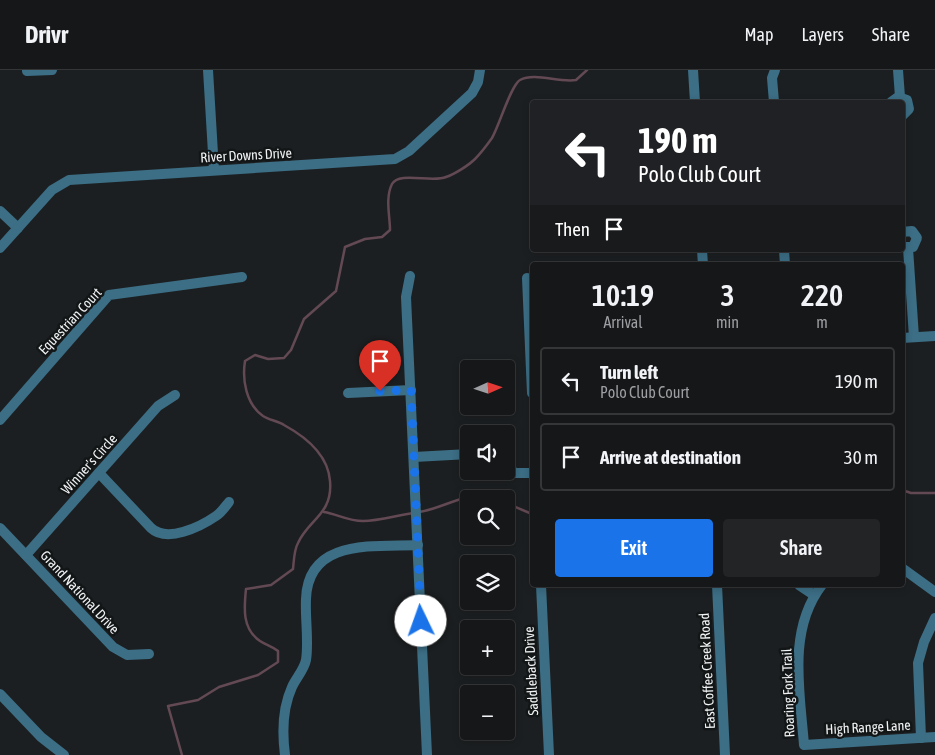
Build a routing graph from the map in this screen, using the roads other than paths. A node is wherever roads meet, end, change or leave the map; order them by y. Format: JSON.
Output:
{"nodes":[{"id":1,"x":52,"y":70,"type":"edge"},
{"id":2,"x":208,"y":70,"type":"edge"},
{"id":3,"x":480,"y":70,"type":"edge"},
{"id":4,"x":693,"y":70,"type":"edge"},
{"id":5,"x":775,"y":70,"type":"edge"},
{"id":6,"x":898,"y":70,"type":"edge"},
{"id":7,"x":27,"y":72,"type":"dead end"},
{"id":8,"x":695,"y":100,"type":"edge"},
{"id":9,"x":774,"y":100,"type":"edge"},
{"id":10,"x":895,"y":100,"type":"edge"},
{"id":11,"x":905,"y":100,"type":"edge"},
{"id":12,"x":905,"y":114,"type":"edge"},
{"id":13,"x":214,"y":170,"type":"junction"},
{"id":14,"x":0,"y":210,"type":"edge"},
{"id":15,"x":18,"y":228,"type":"junction"},
{"id":16,"x":905,"y":231,"type":"edge"},
{"id":17,"x":906,"y":247,"type":"edge"},
{"id":18,"x":0,"y":248,"type":"edge"},
{"id":19,"x":410,"y":276,"type":"dead end"},
{"id":20,"x":242,"y":277,"type":"dead end"},
{"id":21,"x":527,"y":278,"type":"dead end"},
{"id":22,"x":935,"y":336,"type":"edge"},
{"id":23,"x":914,"y":337,"type":"junction"},
{"id":24,"x":905,"y":338,"type":"edge"},
{"id":25,"x":530,"y":347,"type":"edge"},
{"id":26,"x":411,"y":390,"type":"junction"},
{"id":27,"x":348,"y":393,"type":"dead end"},
{"id":28,"x":175,"y":394,"type":"dead end"},
{"id":29,"x":0,"y":420,"type":"edge"},
{"id":30,"x":460,"y":454,"type":"edge"},
{"id":31,"x":414,"y":457,"type":"junction"},
{"id":32,"x":99,"y":473,"type":"junction"},
{"id":33,"x":530,"y":473,"type":"edge"},
{"id":34,"x":515,"y":474,"type":"edge"},
{"id":35,"x":229,"y":502,"type":"dead end"},
{"id":36,"x":0,"y":528,"type":"edge"},
{"id":37,"x":418,"y":545,"type":"junction"},
{"id":38,"x":26,"y":555,"type":"junction"},
{"id":39,"x":905,"y":570,"type":"edge"},
{"id":40,"x":541,"y":587,"type":"edge"},
{"id":41,"x":718,"y":587,"type":"edge"},
{"id":42,"x":802,"y":587,"type":"edge"},
{"id":43,"x":820,"y":587,"type":"edge"},
{"id":44,"x":935,"y":592,"type":"edge"},
{"id":45,"x":814,"y":595,"type":"junction"},
{"id":46,"x":935,"y":618,"type":"edge"},
{"id":47,"x":149,"y":654,"type":"dead end"},
{"id":48,"x":0,"y":694,"type":"edge"},
{"id":49,"x":935,"y":737,"type":"edge"},
{"id":50,"x":921,"y":738,"type":"junction"},
{"id":51,"x":804,"y":745,"type":"joint"},
{"id":52,"x":64,"y":755,"type":"edge"},
{"id":53,"x":285,"y":755,"type":"edge"},
{"id":54,"x":427,"y":755,"type":"edge"},
{"id":55,"x":549,"y":755,"type":"edge"},
{"id":56,"x":725,"y":755,"type":"edge"}],
"edges":[{"from":1,"to":7,"type":"street"},
{"from":2,"to":13,"type":"street"},
{"from":3,"to":13,"type":"street","name":"River Downs Drive"},
{"from":4,"to":8,"type":"street"},
{"from":5,"to":9,"type":"street"},
{"from":6,"to":10,"type":"street"},
{"from":11,"to":12,"type":"street"},
{"from":13,"to":15,"type":"street","name":"River Downs Drive"},
{"from":14,"to":15,"type":"street"},
{"from":15,"to":18,"type":"street","name":"River Downs Drive"},
{"from":16,"to":17,"type":"street"},
{"from":17,"to":23,"type":"street"},
{"from":19,"to":26,"type":"street"},
{"from":20,"to":29,"type":"street","name":"Equestrian Court"},
{"from":21,"to":25,"type":"street"},
{"from":22,"to":23,"type":"street"},
{"from":23,"to":24,"type":"street"},
{"from":26,"to":27,"type":"street"},
{"from":26,"to":31,"type":"street"},
{"from":28,"to":32,"type":"street","name":"Winner's Circle"},
{"from":30,"to":31,"type":"street"},
{"from":31,"to":37,"type":"street"},
{"from":32,"to":35,"type":"street"},
{"from":32,"to":38,"type":"street","name":"Winner's Circle"},
{"from":33,"to":34,"type":"street"},
{"from":36,"to":38,"type":"street","name":"Grand National Drive"},
{"from":37,"to":53,"type":"street"},
{"from":37,"to":54,"type":"street"},
{"from":38,"to":47,"type":"street","name":"Grand National Drive"},
{"from":39,"to":44,"type":"street"},
{"from":40,"to":55,"type":"street","name":"Saddleback Drive"},
{"from":41,"to":56,"type":"street","name":"East Coffee Creek Road"},
{"from":42,"to":45,"type":"street"},
{"from":43,"to":45,"type":"street","name":"Roaring Fork Trail"},
{"from":45,"to":51,"type":"street","name":"Roaring Fork Trail"},
{"from":46,"to":50,"type":"street"},
{"from":48,"to":52,"type":"street"},
{"from":49,"to":50,"type":"street","name":"High Range Lane"},
{"from":50,"to":51,"type":"street","name":"High Range Lane"}]}
